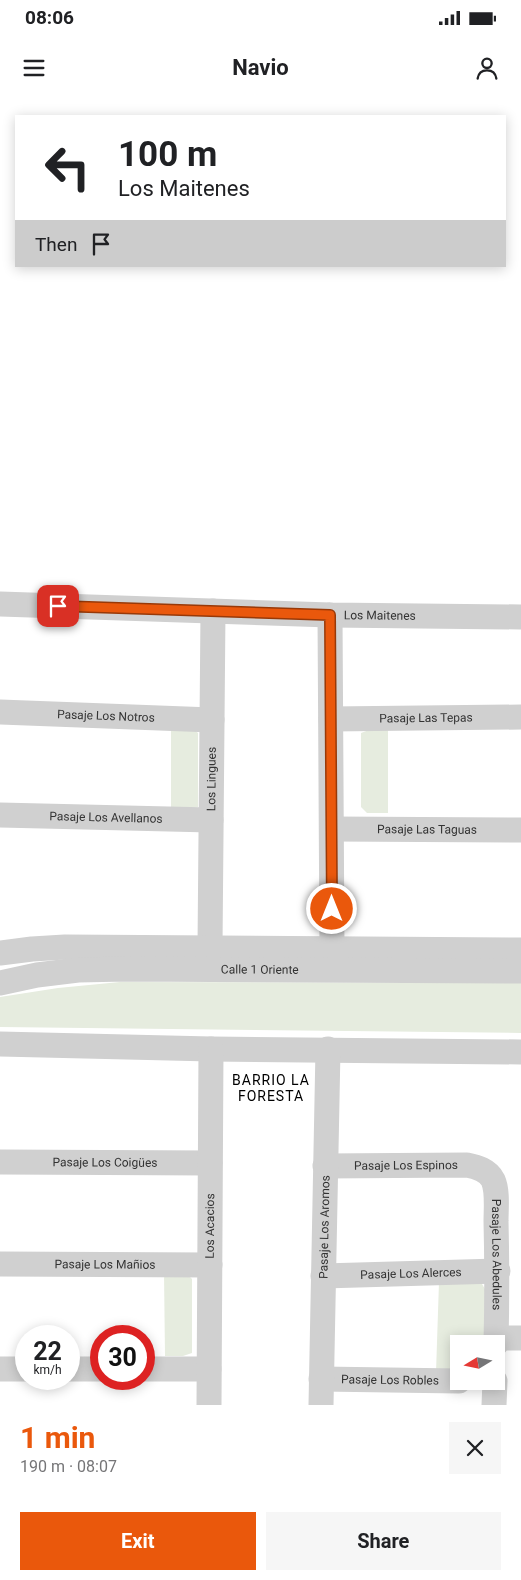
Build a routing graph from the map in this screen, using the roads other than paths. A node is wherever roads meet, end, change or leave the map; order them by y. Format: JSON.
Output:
{"nodes":[{"id":1,"x":0,"y":604,"type":"edge"},
{"id":2,"x":213,"y":611,"type":"junction"},
{"id":3,"x":330,"y":615,"type":"junction"},
{"id":4,"x":521,"y":617,"type":"edge"},
{"id":5,"x":0,"y":712,"type":"edge"},
{"id":6,"x":521,"y":718,"type":"edge"},
{"id":7,"x":331,"y":719,"type":"junction"},
{"id":8,"x":212,"y":720,"type":"junction"},
{"id":9,"x":0,"y":815,"type":"edge"},
{"id":10,"x":211,"y":820,"type":"junction"},
{"id":11,"x":332,"y":829,"type":"junction"},
{"id":12,"x":521,"y":830,"type":"edge"},
{"id":13,"x":210,"y":947,"type":"junction"},
{"id":14,"x":332,"y":949,"type":"junction"},
{"id":15,"x":521,"y":950,"type":"edge"},
{"id":16,"x":0,"y":953,"type":"edge"},
{"id":17,"x":521,"y":971,"type":"edge"},
{"id":18,"x":0,"y":983,"type":"edge"},
{"id":19,"x":0,"y":1044,"type":"edge"},
{"id":20,"x":211,"y":1049,"type":"junction"},
{"id":21,"x":328,"y":1049,"type":"junction"},
{"id":22,"x":521,"y":1052,"type":"edge"},
{"id":23,"x":0,"y":1162,"type":"edge"},
{"id":24,"x":210,"y":1163,"type":"junction"},
{"id":25,"x":325,"y":1166,"type":"junction"},
{"id":26,"x":487,"y":1172,"type":"joint"},
{"id":27,"x":0,"y":1264,"type":"edge"},
{"id":28,"x":210,"y":1265,"type":"junction"},
{"id":29,"x":498,"y":1271,"type":"junction"},
{"id":30,"x":323,"y":1276,"type":"junction"},
{"id":31,"x":496,"y":1335,"type":"edge"},
{"id":32,"x":521,"y":1338,"type":"edge"},
{"id":33,"x":505,"y":1340,"type":"edge"},
{"id":34,"x":0,"y":1369,"type":"edge"},
{"id":35,"x":15,"y":1369,"type":"edge"},
{"id":36,"x":155,"y":1369,"type":"edge"},
{"id":37,"x":209,"y":1369,"type":"junction"},
{"id":38,"x":321,"y":1379,"type":"junction"},
{"id":39,"x":450,"y":1381,"type":"edge"},
{"id":40,"x":495,"y":1390,"type":"edge"},
{"id":41,"x":209,"y":1405,"type":"edge"},
{"id":42,"x":320,"y":1405,"type":"edge"},
{"id":43,"x":494,"y":1405,"type":"edge"}],
"edges":[{"from":1,"to":2,"type":"street","name":"Los Maitenes"},
{"from":2,"to":3,"type":"street","name":"Los Maitenes"},
{"from":2,"to":8,"type":"street","name":"Los Lingues"},
{"from":3,"to":4,"type":"street","name":"Los Maitenes"},
{"from":3,"to":7,"type":"street"},
{"from":5,"to":8,"type":"street","name":"Pasaje Los Notros"},
{"from":6,"to":7,"type":"street","name":"Pasaje Las Tepas"},
{"from":7,"to":11,"type":"street"},
{"from":8,"to":10,"type":"street","name":"Los Lingues"},
{"from":9,"to":10,"type":"street","name":"Pasaje Los Avellanos"},
{"from":10,"to":13,"type":"street","name":"Los Lingues"},
{"from":11,"to":12,"type":"street","name":"Pasaje Las Taguas"},
{"from":11,"to":14,"type":"street"},
{"from":13,"to":14,"type":"street","name":"Calle 1 Oriente"},
{"from":13,"to":16,"type":"street","name":"Calle 1 Oriente"},
{"from":14,"to":15,"type":"street","name":"Calle 1 Oriente"},
{"from":17,"to":18,"type":"street","name":"Calle 1 Oriente"},
{"from":19,"to":20,"type":"street"},
{"from":20,"to":21,"type":"street"},
{"from":20,"to":24,"type":"street","name":"Los Acacios"},
{"from":21,"to":22,"type":"street"},
{"from":21,"to":25,"type":"street","name":"Pasaje Los Aromos"},
{"from":23,"to":24,"type":"street","name":"Pasaje Los Coigües"},
{"from":24,"to":28,"type":"street","name":"Los Acacios"},
{"from":25,"to":26,"type":"street","name":"Pasaje Los Espinos"},
{"from":25,"to":30,"type":"street","name":"Pasaje Los Aromos"},
{"from":26,"to":29,"type":"street","name":"Pasaje Los Abedules"},
{"from":27,"to":28,"type":"street","name":"Pasaje Los Mañios"},
{"from":28,"to":37,"type":"street","name":"Los Acacios"},
{"from":29,"to":30,"type":"street","name":"Pasaje Los Alerces"},
{"from":29,"to":31,"type":"street","name":"Pasaje Los Abedules"},
{"from":30,"to":38,"type":"street","name":"Pasaje Los Aromos"},
{"from":32,"to":33,"type":"street","name":"Pasaje Los Abedules"},
{"from":34,"to":35,"type":"street"},
{"from":36,"to":37,"type":"street"},
{"from":37,"to":41,"type":"street","name":"Los Acacios"},
{"from":38,"to":39,"type":"street","name":"Pasaje Los Robles"},
{"from":38,"to":42,"type":"street","name":"Pasaje Los Aromos"},
{"from":40,"to":43,"type":"street"}]}
